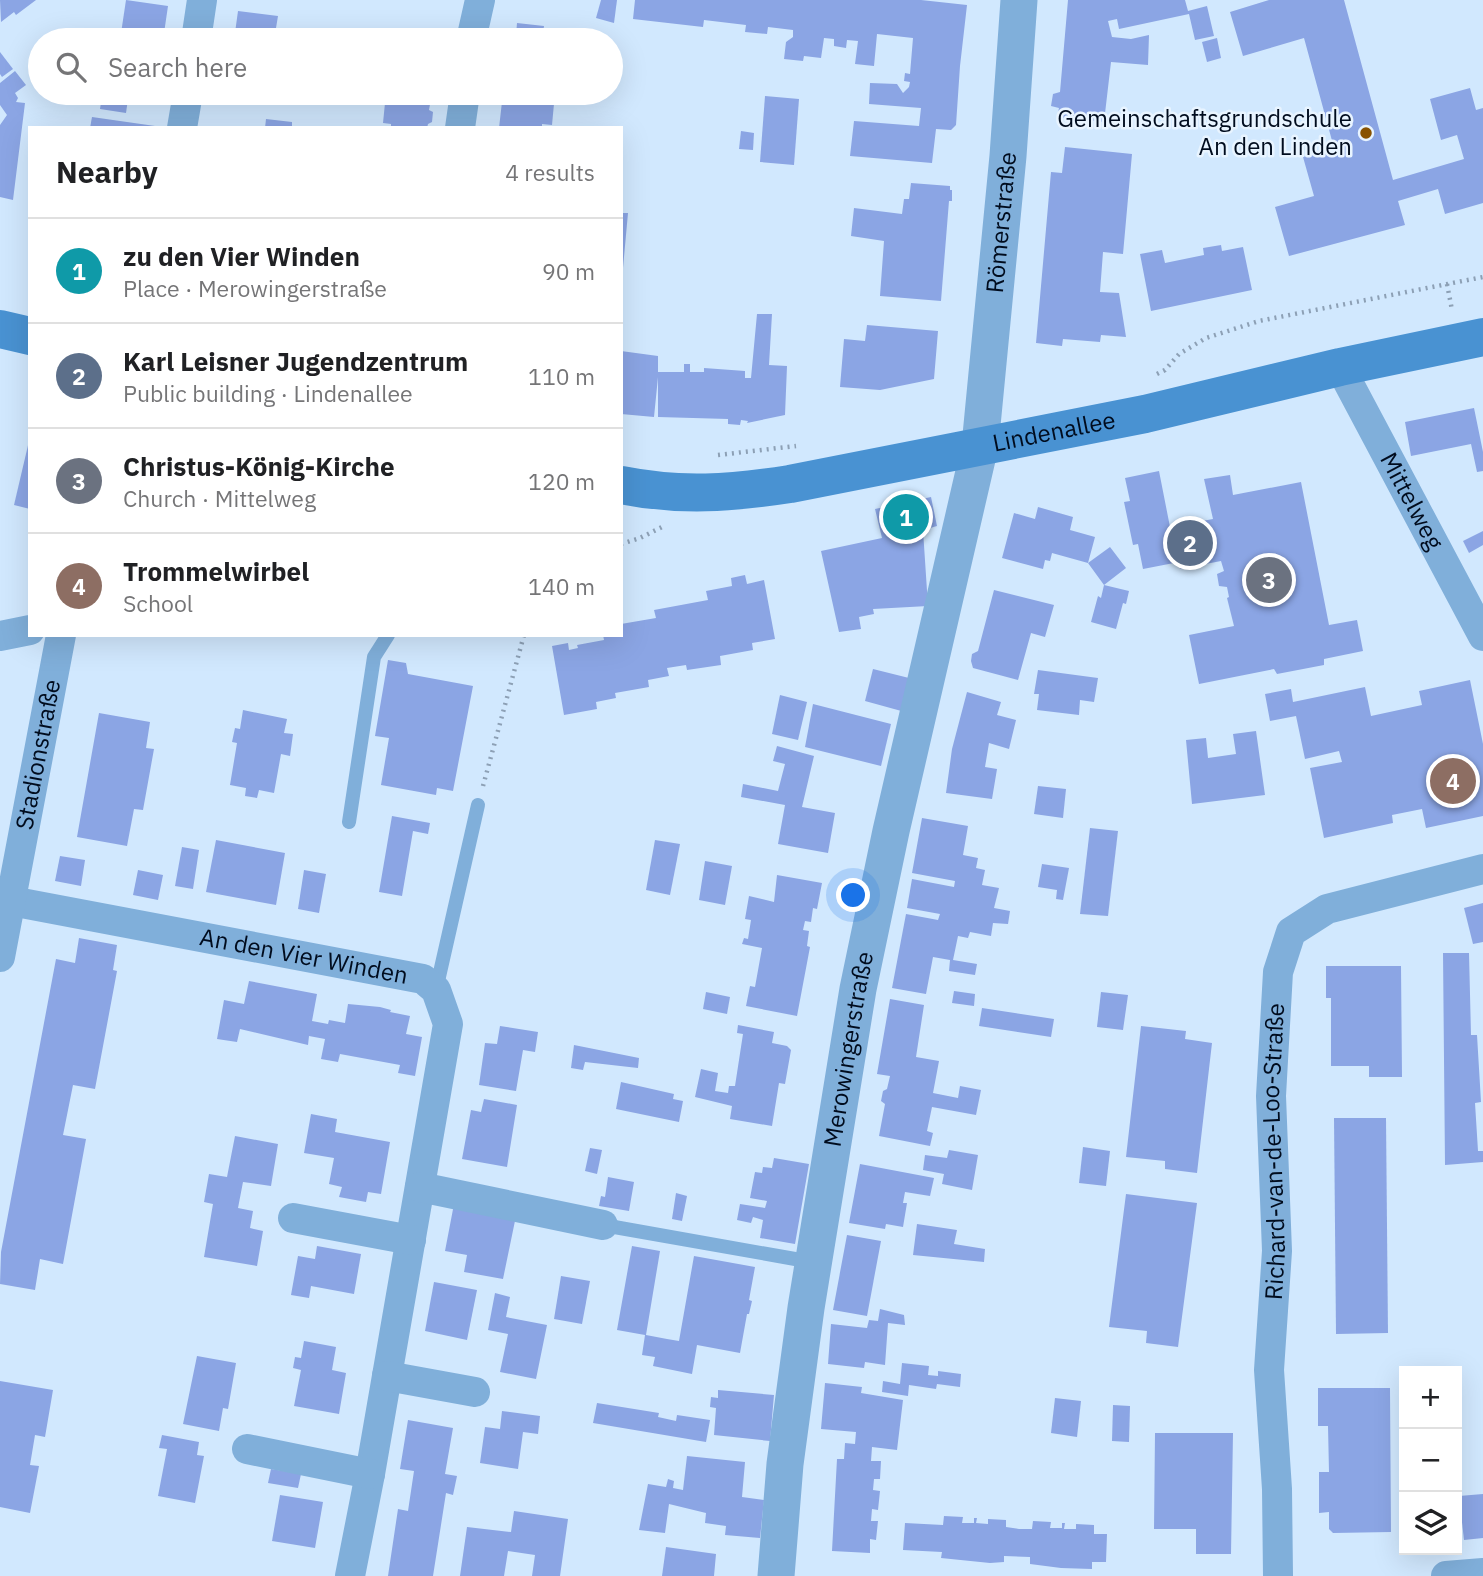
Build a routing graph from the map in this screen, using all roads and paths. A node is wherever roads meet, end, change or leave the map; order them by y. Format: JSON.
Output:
{"nodes":[{"id":1,"x":202,"y":0,"type":"edge"},
{"id":2,"x":480,"y":0,"type":"edge"},
{"id":3,"x":1019,"y":0,"type":"edge"},
{"id":4,"x":197,"y":28,"type":"edge"},
{"id":5,"x":474,"y":28,"type":"edge"},
{"id":6,"x":186,"y":105,"type":"edge"},
{"id":7,"x":463,"y":105,"type":"edge"},
{"id":8,"x":182,"y":126,"type":"edge"},
{"id":9,"x":460,"y":126,"type":"edge"},
{"id":10,"x":1483,"y":278,"type":"edge"},
{"id":11,"x":0,"y":329,"type":"edge"},
{"id":12,"x":28,"y":336,"type":"edge"},
{"id":13,"x":1483,"y":337,"type":"edge"},
{"id":14,"x":1340,"y":367,"type":"junction"},
{"id":15,"x":1153,"y":376,"type":"dead end"},
{"id":16,"x":803,"y":445,"type":"dead end"},
{"id":17,"x":980,"y":446,"type":"junction"},
{"id":18,"x":706,"y":457,"type":"dead end"},
{"id":19,"x":623,"y":485,"type":"edge"},
{"id":20,"x":672,"y":521,"type":"dead end"},
{"id":21,"x":623,"y":543,"type":"edge"},
{"id":22,"x":28,"y":630,"type":"edge"},
{"id":23,"x":0,"y":636,"type":"edge"},
{"id":24,"x":1483,"y":636,"type":"edge"},
{"id":25,"x":61,"y":637,"type":"edge"},
{"id":26,"x":387,"y":637,"type":"edge"},
{"id":27,"x":523,"y":637,"type":"edge"},
{"id":28,"x":478,"y":805,"type":"joint"},
{"id":29,"x":349,"y":822,"type":"dead end"},
{"id":30,"x":1483,"y":869,"type":"edge"},
{"id":31,"x":11,"y":901,"type":"junction"},
{"id":32,"x":0,"y":957,"type":"edge"},
{"id":33,"x":436,"y":990,"type":"junction"},
{"id":34,"x":420,"y":1187,"type":"junction"},
{"id":35,"x":293,"y":1218,"type":"dead end"},
{"id":36,"x":603,"y":1225,"type":"joint"},
{"id":37,"x":411,"y":1240,"type":"junction"},
{"id":38,"x":814,"y":1262,"type":"junction"},
{"id":39,"x":387,"y":1376,"type":"junction"},
{"id":40,"x":475,"y":1392,"type":"dead end"},
{"id":41,"x":247,"y":1449,"type":"dead end"},
{"id":42,"x":370,"y":1474,"type":"junction"},
{"id":43,"x":1483,"y":1573,"type":"edge"},
{"id":44,"x":350,"y":1576,"type":"edge"},
{"id":45,"x":776,"y":1576,"type":"edge"},
{"id":46,"x":1278,"y":1576,"type":"edge"},
{"id":47,"x":1446,"y":1576,"type":"edge"}],
"edges":[{"from":1,"to":4,"type":"street"},
{"from":2,"to":5,"type":"street"},
{"from":3,"to":17,"type":"street","name":"Römerstraße"},
{"from":6,"to":8,"type":"street"},
{"from":7,"to":9,"type":"street"},
{"from":10,"to":15,"type":"path"},
{"from":11,"to":12,"type":"main road"},
{"from":13,"to":14,"type":"main road","name":"Lindenallee"},
{"from":14,"to":17,"type":"main road","name":"Lindenallee"},
{"from":14,"to":24,"type":"street","name":"Mittelweg"},
{"from":16,"to":18,"type":"path"},
{"from":17,"to":19,"type":"main road","name":"Lindenallee"},
{"from":17,"to":38,"type":"street","name":"Merowingerstraße"},
{"from":20,"to":21,"type":"path"},
{"from":22,"to":23,"type":"street"},
{"from":25,"to":31,"type":"street","name":"Stadionstraße"},
{"from":26,"to":29,"type":"lane"},
{"from":27,"to":28,"type":"path"},
{"from":28,"to":33,"type":"lane"},
{"from":30,"to":46,"type":"street","name":"Richard-van-de-Loo-Straße"},
{"from":31,"to":32,"type":"street","name":"Stadionstraße"},
{"from":31,"to":33,"type":"street","name":"An den Vier Winden"},
{"from":33,"to":34,"type":"street","name":"An den Vier Winden"},
{"from":34,"to":36,"type":"street"},
{"from":34,"to":37,"type":"street","name":"An den Vier Winden"},
{"from":35,"to":37,"type":"street"},
{"from":36,"to":38,"type":"lane"},
{"from":37,"to":39,"type":"street","name":"An den Vier Winden"},
{"from":38,"to":45,"type":"street","name":"Merowingerstraße"},
{"from":39,"to":40,"type":"street"},
{"from":39,"to":42,"type":"street","name":"An den Vier Winden"},
{"from":41,"to":42,"type":"street"},
{"from":42,"to":44,"type":"street","name":"An den Vier Winden"},
{"from":43,"to":47,"type":"street"}]}
